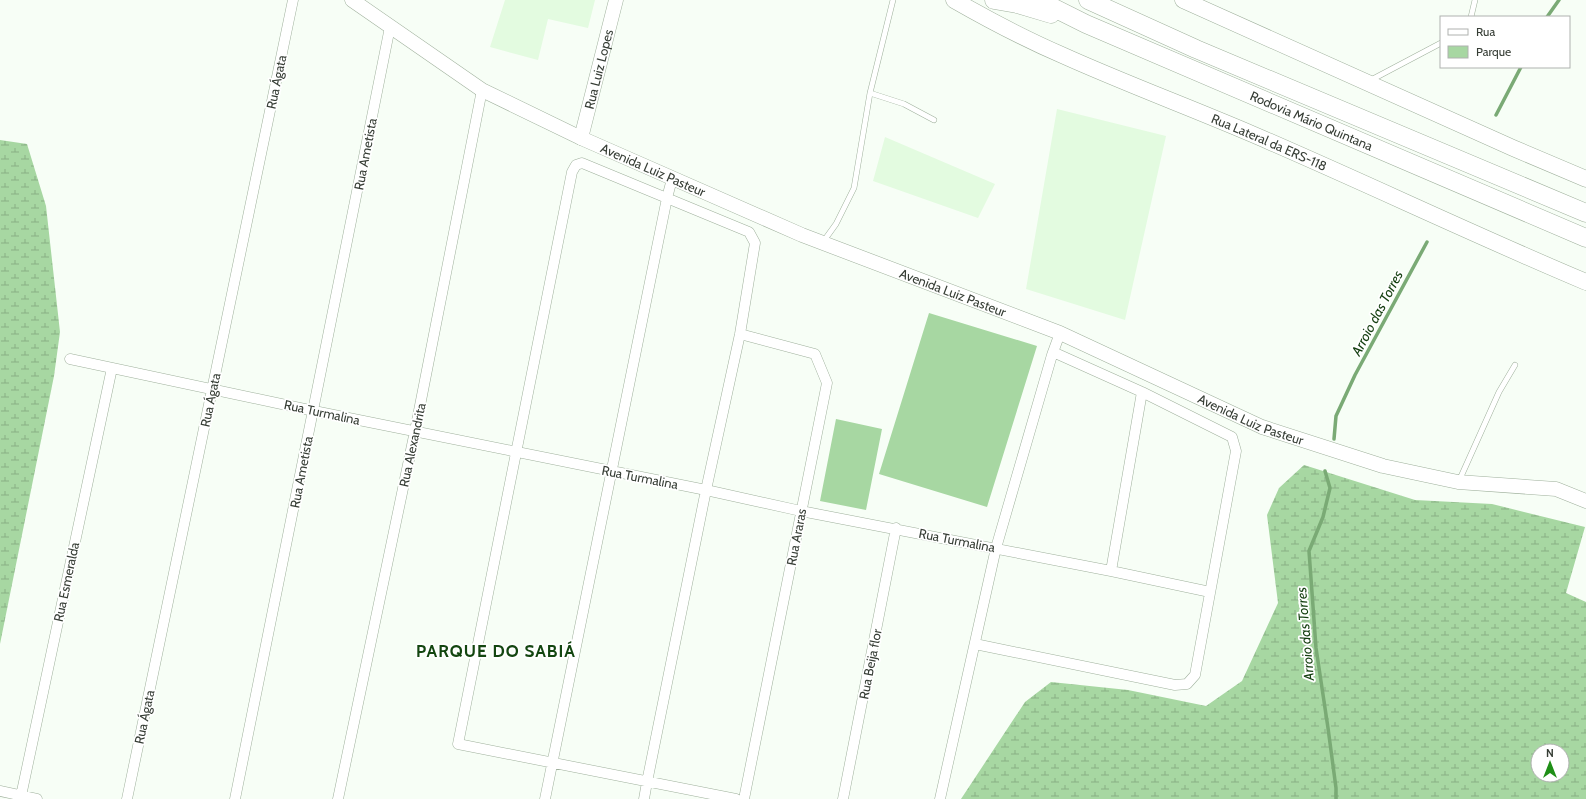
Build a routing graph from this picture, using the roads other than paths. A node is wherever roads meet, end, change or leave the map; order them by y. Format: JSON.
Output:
{"nodes":[{"id":1,"x":293,"y":0,"type":"edge"},
{"id":2,"x":352,"y":0,"type":"edge"},
{"id":3,"x":616,"y":0,"type":"edge"},
{"id":4,"x":893,"y":0,"type":"edge"},
{"id":5,"x":954,"y":0,"type":"edge"},
{"id":6,"x":994,"y":0,"type":"edge"},
{"id":7,"x":1038,"y":0,"type":"edge"},
{"id":8,"x":1183,"y":0,"type":"edge"},
{"id":9,"x":1475,"y":0,"type":"edge"},
{"id":10,"x":1091,"y":1,"type":"edge"},
{"id":11,"x":1471,"y":16,"type":"edge"},
{"id":12,"x":1086,"y":24,"type":"junction"},
{"id":13,"x":390,"y":28,"type":"junction"},
{"id":14,"x":1440,"y":44,"type":"edge"},
{"id":15,"x":1367,"y":83,"type":"junction"},
{"id":16,"x":482,"y":90,"type":"junction"},
{"id":17,"x":870,"y":93,"type":"junction"},
{"id":18,"x":934,"y":120,"type":"dead end"},
{"id":19,"x":581,"y":138,"type":"junction"},
{"id":20,"x":672,"y":179,"type":"junction"},
{"id":21,"x":1586,"y":179,"type":"edge"},
{"id":22,"x":667,"y":198,"type":"junction"},
{"id":23,"x":1586,"y":213,"type":"edge"},
{"id":24,"x":1586,"y":238,"type":"edge"},
{"id":25,"x":822,"y":243,"type":"junction"},
{"id":26,"x":1586,"y":282,"type":"edge"},
{"id":27,"x":1060,"y":333,"type":"junction"},
{"id":28,"x":740,"y":334,"type":"junction"},
{"id":29,"x":1053,"y":352,"type":"junction"},
{"id":30,"x":70,"y":359,"type":"dead end"},
{"id":31,"x":1515,"y":365,"type":"dead end"},
{"id":32,"x":112,"y":368,"type":"junction"},
{"id":33,"x":213,"y":389,"type":"junction"},
{"id":34,"x":1142,"y":392,"type":"junction"},
{"id":35,"x":314,"y":411,"type":"junction"},
{"id":36,"x":415,"y":431,"type":"junction"},
{"id":37,"x":517,"y":452,"type":"junction"},
{"id":38,"x":612,"y":471,"type":"junction"},
{"id":39,"x":1458,"y":482,"type":"junction"},
{"id":40,"x":706,"y":490,"type":"junction"},
{"id":41,"x":1586,"y":501,"type":"edge"},
{"id":42,"x":801,"y":511,"type":"junction"},
{"id":43,"x":896,"y":528,"type":"junction"},
{"id":44,"x":996,"y":548,"type":"junction"},
{"id":45,"x":1111,"y":571,"type":"junction"},
{"id":46,"x":1210,"y":592,"type":"junction"},
{"id":47,"x":975,"y":644,"type":"junction"},
{"id":48,"x":552,"y":763,"type":"junction"},
{"id":49,"x":647,"y":782,"type":"junction"},
{"id":50,"x":0,"y":791,"type":"edge"},
{"id":51,"x":21,"y":796,"type":"junction"},
{"id":52,"x":37,"y":799,"type":"edge"},
{"id":53,"x":127,"y":799,"type":"edge"},
{"id":54,"x":235,"y":799,"type":"edge"},
{"id":55,"x":338,"y":799,"type":"edge"},
{"id":56,"x":545,"y":799,"type":"edge"},
{"id":57,"x":644,"y":799,"type":"edge"},
{"id":58,"x":736,"y":799,"type":"edge"},
{"id":59,"x":744,"y":799,"type":"edge"},
{"id":60,"x":844,"y":799,"type":"edge"},
{"id":61,"x":940,"y":799,"type":"edge"}],
"edges":[{"from":1,"to":33,"type":"street","name":"Rua Ágata"},
{"from":2,"to":13,"type":"main road","name":"Avenida Luiz Pasteur"},
{"from":3,"to":19,"type":"main road","name":"Rua Luiz Lopes"},
{"from":4,"to":17,"type":"lane"},
{"from":5,"to":26,"type":"main road","name":"Rua Lateral da ERS-118"},
{"from":6,"to":12,"type":"highway"},
{"from":7,"to":12,"type":"highway","name":"Rodovia Mário Quintana"},
{"from":8,"to":15,"type":"main road"},
{"from":9,"to":11,"type":"lane"},
{"from":10,"to":23,"type":"highway","name":"Rodovia Mário Quintana"},
{"from":12,"to":24,"type":"highway","name":"Rodovia Mário Quintana"},
{"from":13,"to":16,"type":"main road","name":"Avenida Luiz Pasteur"},
{"from":13,"to":35,"type":"street","name":"Rua Ametista"},
{"from":14,"to":15,"type":"lane"},
{"from":15,"to":21,"type":"main road"},
{"from":16,"to":19,"type":"main road","name":"Avenida Luiz Pasteur"},
{"from":16,"to":36,"type":"street","name":"Rua Alexandrita"},
{"from":17,"to":18,"type":"lane"},
{"from":17,"to":25,"type":"lane"},
{"from":19,"to":20,"type":"main road","name":"Avenida Luiz Pasteur"},
{"from":20,"to":22,"type":"street"},
{"from":20,"to":25,"type":"main road","name":"Avenida Luiz Pasteur"},
{"from":22,"to":28,"type":"street"},
{"from":22,"to":37,"type":"street"},
{"from":22,"to":38,"type":"street"},
{"from":25,"to":27,"type":"main road","name":"Avenida Luiz Pasteur"},
{"from":27,"to":29,"type":"street"},
{"from":27,"to":39,"type":"main road","name":"Avenida Luiz Pasteur"},
{"from":28,"to":40,"type":"street"},
{"from":28,"to":42,"type":"street","name":"Rua Araras"},
{"from":29,"to":34,"type":"street"},
{"from":29,"to":44,"type":"street"},
{"from":30,"to":32,"type":"street","name":"Rua Turmalina"},
{"from":31,"to":39,"type":"lane"},
{"from":32,"to":33,"type":"street","name":"Rua Turmalina"},
{"from":32,"to":51,"type":"street","name":"Rua Esmeralda"},
{"from":33,"to":35,"type":"street","name":"Rua Turmalina"},
{"from":33,"to":53,"type":"street","name":"Rua Ágata"},
{"from":34,"to":45,"type":"street"},
{"from":34,"to":46,"type":"street"},
{"from":35,"to":36,"type":"street","name":"Rua Turmalina"},
{"from":35,"to":54,"type":"street","name":"Rua Ametista"},
{"from":36,"to":37,"type":"street","name":"Rua Turmalina"},
{"from":36,"to":55,"type":"street","name":"Rua Alexandrita"},
{"from":37,"to":38,"type":"street","name":"Rua Turmalina"},
{"from":37,"to":48,"type":"street"},
{"from":38,"to":40,"type":"street","name":"Rua Turmalina"},
{"from":38,"to":48,"type":"street"},
{"from":39,"to":41,"type":"main road","name":"Avenida Luiz Pasteur"},
{"from":40,"to":42,"type":"street","name":"Rua Turmalina"},
{"from":40,"to":49,"type":"street"},
{"from":42,"to":43,"type":"street","name":"Rua Turmalina"},
{"from":42,"to":59,"type":"street","name":"Rua Araras"},
{"from":43,"to":44,"type":"street","name":"Rua Turmalina"},
{"from":43,"to":60,"type":"street","name":"Rua Beija flor"},
{"from":44,"to":45,"type":"street","name":"Rua Turmalina"},
{"from":44,"to":47,"type":"street"},
{"from":45,"to":46,"type":"street","name":"Rua Turmalina"},
{"from":46,"to":47,"type":"street"},
{"from":47,"to":61,"type":"street"},
{"from":48,"to":49,"type":"street"},
{"from":48,"to":56,"type":"street"},
{"from":49,"to":57,"type":"street"},
{"from":49,"to":58,"type":"street"},
{"from":50,"to":51,"type":"street"},
{"from":51,"to":52,"type":"street"}]}
